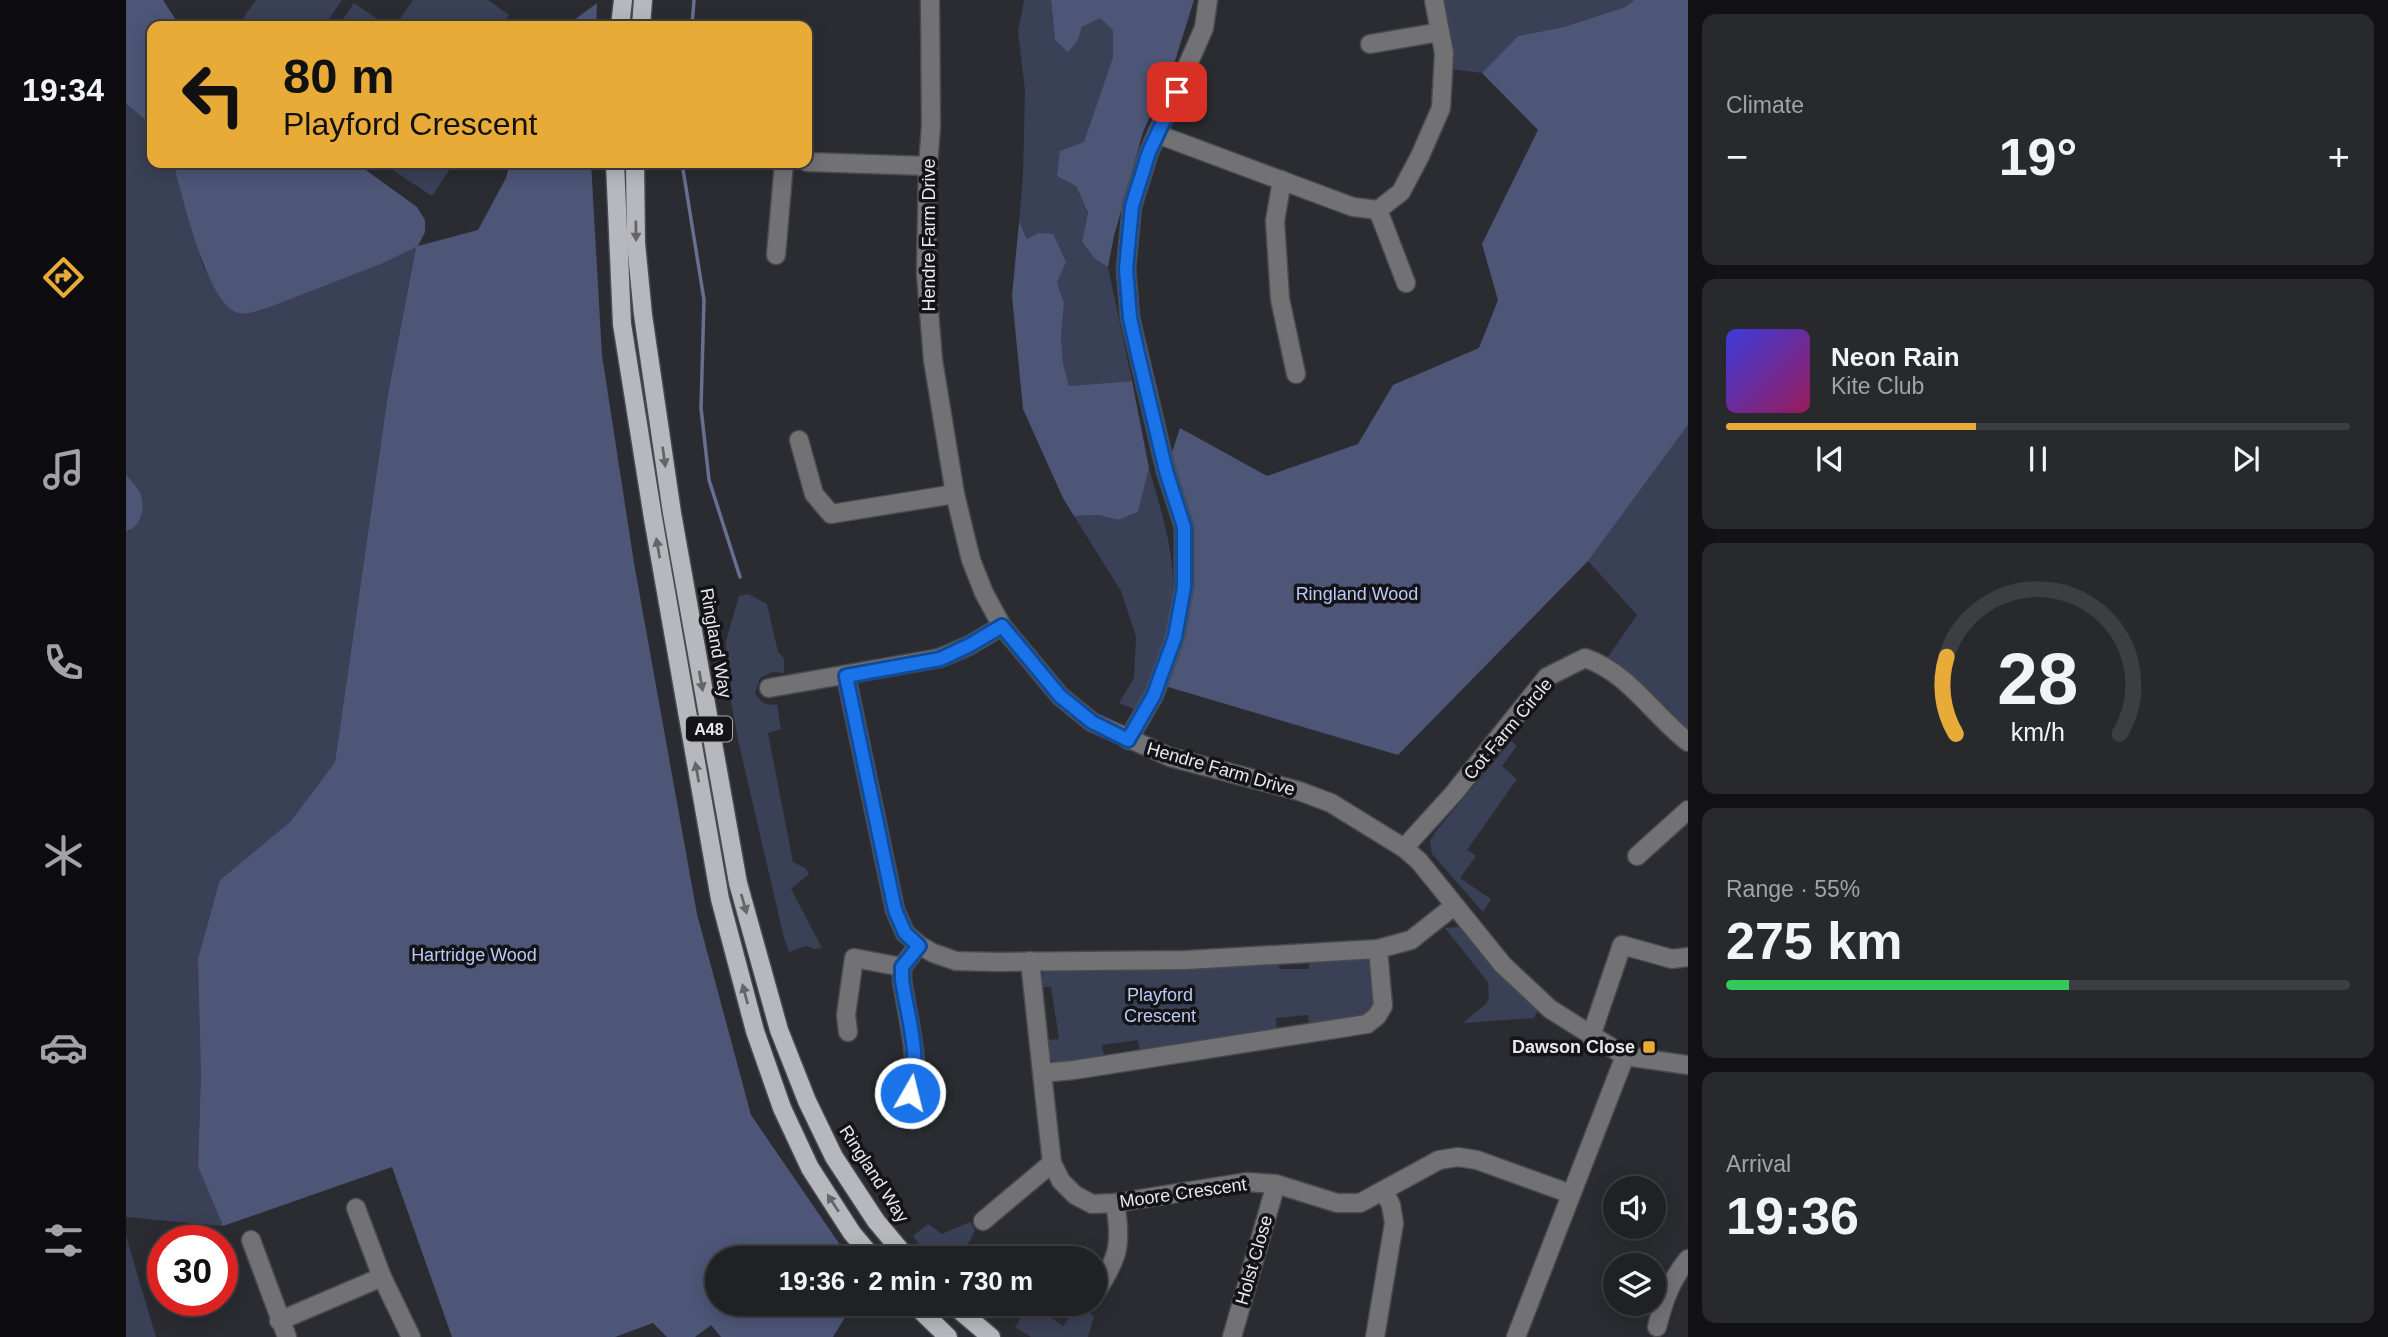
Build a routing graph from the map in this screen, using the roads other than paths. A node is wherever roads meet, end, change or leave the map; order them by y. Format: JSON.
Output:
{"nodes":[{"id":1,"x":623,"y":0,"type":"edge"},
{"id":2,"x":643,"y":0,"type":"edge"},
{"id":3,"x":930,"y":0,"type":"edge"},
{"id":4,"x":1208,"y":0,"type":"edge"},
{"id":5,"x":1434,"y":0,"type":"edge"},
{"id":6,"x":621,"y":21,"type":"edge"},
{"id":7,"x":641,"y":21,"type":"edge"},
{"id":8,"x":1440,"y":32,"type":"junction"},
{"id":9,"x":1370,"y":44,"type":"dead end"},
{"id":10,"x":1157,"y":134,"type":"junction"},
{"id":11,"x":812,"y":162,"type":"edge"},
{"id":12,"x":928,"y":166,"type":"junction"},
{"id":13,"x":615,"y":168,"type":"edge"},
{"id":14,"x":635,"y":168,"type":"edge"},
{"id":15,"x":785,"y":168,"type":"edge"},
{"id":16,"x":1282,"y":180,"type":"junction"},
{"id":17,"x":1378,"y":210,"type":"junction"},
{"id":18,"x":776,"y":255,"type":"dead end"},
{"id":19,"x":1406,"y":282,"type":"dead end"},
{"id":20,"x":1296,"y":374,"type":"dead end"},
{"id":21,"x":799,"y":440,"type":"dead end"},
{"id":22,"x":955,"y":494,"type":"junction"},
{"id":23,"x":1002,"y":626,"type":"junction"},
{"id":24,"x":846,"y":676,"type":"junction"},
{"id":25,"x":769,"y":688,"type":"dead end"},
{"id":26,"x":1128,"y":740,"type":"junction"},
{"id":27,"x":1688,"y":742,"type":"edge"},
{"id":28,"x":1688,"y":810,"type":"edge"},
{"id":29,"x":1404,"y":848,"type":"junction"},
{"id":30,"x":1637,"y":856,"type":"dead end"},
{"id":31,"x":1454,"y":906,"type":"junction"},
{"id":32,"x":919,"y":946,"type":"junction"},
{"id":33,"x":1378,"y":949,"type":"junction"},
{"id":34,"x":1688,"y":957,"type":"edge"},
{"id":35,"x":1030,"y":961,"type":"junction"},
{"id":36,"x":902,"y":967,"type":"junction"},
{"id":37,"x":848,"y":1032,"type":"dead end"},
{"id":38,"x":1591,"y":1036,"type":"junction"},
{"id":39,"x":1625,"y":1056,"type":"junction"},
{"id":40,"x":1688,"y":1065,"type":"edge"},
{"id":41,"x":1042,"y":1073,"type":"junction"},
{"id":42,"x":901,"y":1105,"type":"dead end"},
{"id":43,"x":1052,"y":1163,"type":"junction"},
{"id":44,"x":1276,"y":1184,"type":"junction"},
{"id":45,"x":1384,"y":1191,"type":"junction"},
{"id":46,"x":1571,"y":1194,"type":"junction"},
{"id":47,"x":1115,"y":1203,"type":"junction"},
{"id":48,"x":356,"y":1208,"type":"dead end"},
{"id":49,"x":983,"y":1221,"type":"dead end"},
{"id":50,"x":251,"y":1240,"type":"dead end"},
{"id":51,"x":863,"y":1246,"type":"edge"},
{"id":52,"x":896,"y":1246,"type":"edge"},
{"id":53,"x":1688,"y":1259,"type":"edge"},
{"id":54,"x":1107,"y":1276,"type":"edge"},
{"id":55,"x":382,"y":1277,"type":"junction"},
{"id":56,"x":926,"y":1316,"type":"edge"},
{"id":57,"x":966,"y":1316,"type":"edge"},
{"id":58,"x":1657,"y":1327,"type":"dead end"},
{"id":59,"x":283,"y":1329,"type":"edge"},
{"id":60,"x":411,"y":1337,"type":"edge"},
{"id":61,"x":948,"y":1337,"type":"edge"},
{"id":62,"x":991,"y":1337,"type":"edge"},
{"id":63,"x":1232,"y":1337,"type":"edge"},
{"id":64,"x":1375,"y":1337,"type":"edge"},
{"id":65,"x":1516,"y":1337,"type":"edge"}],
"edges":[{"from":1,"to":6,"type":"main road"},
{"from":2,"to":7,"type":"main road"},
{"from":3,"to":12,"type":"street","name":"Hendre Farm Drive"},
{"from":4,"to":10,"type":"street"},
{"from":5,"to":8,"type":"street"},
{"from":8,"to":9,"type":"street"},
{"from":8,"to":17,"type":"street"},
{"from":10,"to":16,"type":"street"},
{"from":10,"to":26,"type":"street"},
{"from":11,"to":12,"type":"street"},
{"from":12,"to":22,"type":"street","name":"Hendre Farm Drive"},
{"from":51,"to":13,"type":"main road","number":"A48","one_way":true},
{"from":14,"to":52,"type":"main road","name":"Ringland Way","number":"A48","one_way":true},
{"from":15,"to":18,"type":"street"},
{"from":16,"to":17,"type":"street"},
{"from":16,"to":20,"type":"street"},
{"from":17,"to":19,"type":"street"},
{"from":21,"to":22,"type":"street"},
{"from":22,"to":23,"type":"street","name":"Hendre Farm Drive"},
{"from":23,"to":24,"type":"street"},
{"from":23,"to":26,"type":"street","name":"Hendre Farm Drive"},
{"from":24,"to":25,"type":"street"},
{"from":24,"to":32,"type":"street"},
{"from":26,"to":29,"type":"street","name":"Hendre Farm Drive"},
{"from":27,"to":29,"type":"street","name":"Cot Farm Circle"},
{"from":28,"to":30,"type":"street"},
{"from":29,"to":31,"type":"street","name":"Hendre Farm Drive"},
{"from":31,"to":33,"type":"street"},
{"from":31,"to":38,"type":"street","name":"Hendre Farm Drive"},
{"from":32,"to":35,"type":"street"},
{"from":32,"to":36,"type":"street"},
{"from":33,"to":35,"type":"street"},
{"from":33,"to":41,"type":"street"},
{"from":34,"to":38,"type":"street"},
{"from":35,"to":41,"type":"street"},
{"from":36,"to":37,"type":"street"},
{"from":36,"to":42,"type":"street"},
{"from":38,"to":39,"type":"street","name":"Hendre Farm Drive"},
{"from":39,"to":40,"type":"street","name":"Hendre Farm Drive"},
{"from":39,"to":46,"type":"street"},
{"from":41,"to":43,"type":"street","name":"Moore Crescent"},
{"from":43,"to":47,"type":"street","name":"Moore Crescent"},
{"from":43,"to":49,"type":"street"},
{"from":44,"to":45,"type":"street","name":"Moore Crescent"},
{"from":44,"to":47,"type":"street","name":"Moore Crescent"},
{"from":44,"to":63,"type":"street","name":"Holst Close"},
{"from":45,"to":46,"type":"street","name":"Moore Crescent"},
{"from":45,"to":64,"type":"street"},
{"from":46,"to":65,"type":"street"},
{"from":47,"to":54,"type":"street"},
{"from":48,"to":55,"type":"street"},
{"from":50,"to":59,"type":"street"},
{"from":53,"to":58,"type":"street"},
{"from":55,"to":59,"type":"street"},
{"from":55,"to":60,"type":"street"},
{"from":56,"to":61,"type":"main road"},
{"from":57,"to":62,"type":"main road"}]}
